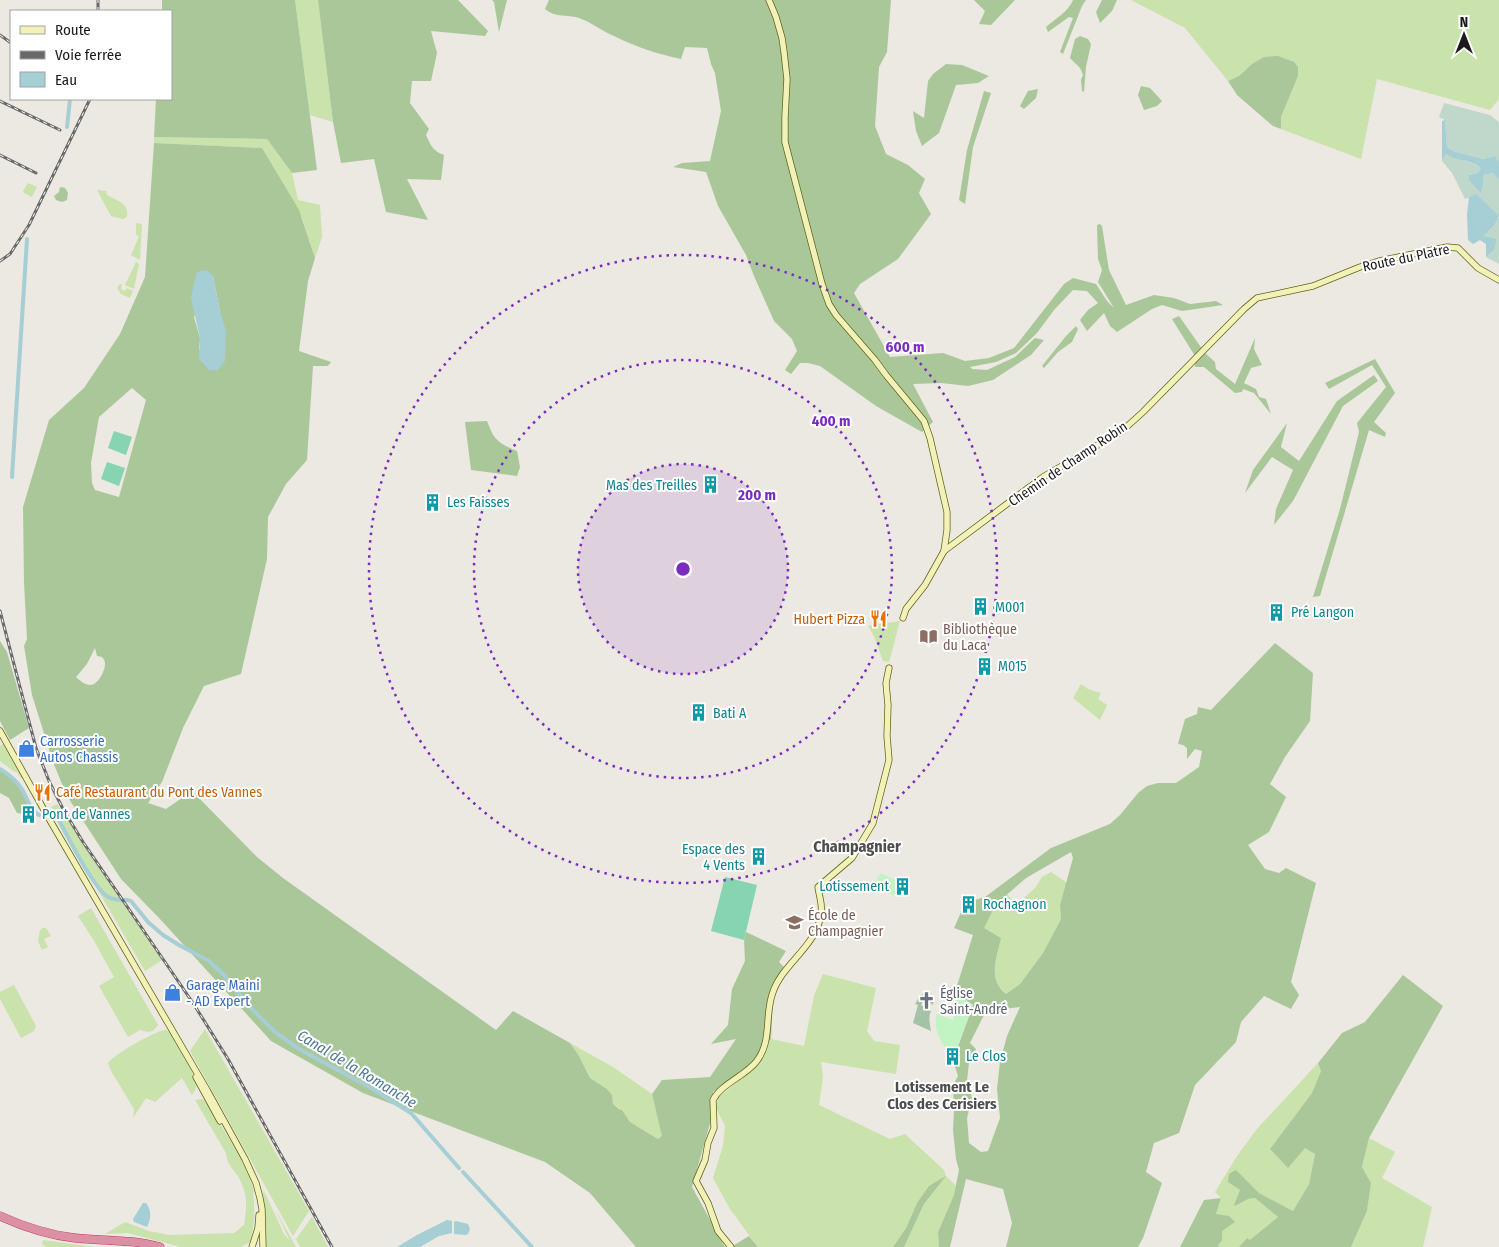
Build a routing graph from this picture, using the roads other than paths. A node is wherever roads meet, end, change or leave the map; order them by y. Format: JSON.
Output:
{"nodes":[{"id":1,"x":769,"y":0,"type":"edge"},
{"id":2,"x":1499,"y":280,"type":"edge"},
{"id":3,"x":1276,"y":294,"type":"joint"},
{"id":4,"x":944,"y":551,"type":"junction"},
{"id":5,"x":903,"y":618,"type":"dead end"},
{"id":6,"x":889,"y":668,"type":"dead end"},
{"id":7,"x":0,"y":731,"type":"edge"},
{"id":8,"x":256,"y":1183,"type":"junction"},
{"id":9,"x":0,"y":1216,"type":"edge"},
{"id":10,"x":160,"y":1247,"type":"edge"},
{"id":11,"x":252,"y":1247,"type":"edge"},
{"id":12,"x":263,"y":1247,"type":"edge"},
{"id":13,"x":731,"y":1247,"type":"edge"}],
"edges":[{"from":1,"to":4,"type":"street"},
{"from":2,"to":3,"type":"street","name":"Route du Platre"},
{"from":3,"to":4,"type":"street","name":"Chemin de Champ Robin"},
{"from":4,"to":5,"type":"street"},
{"from":6,"to":13,"type":"street"},
{"from":7,"to":8,"type":"street"},
{"from":8,"to":11,"type":"street"},
{"from":8,"to":12,"type":"street"},
{"from":9,"to":10,"type":"highway"}]}
